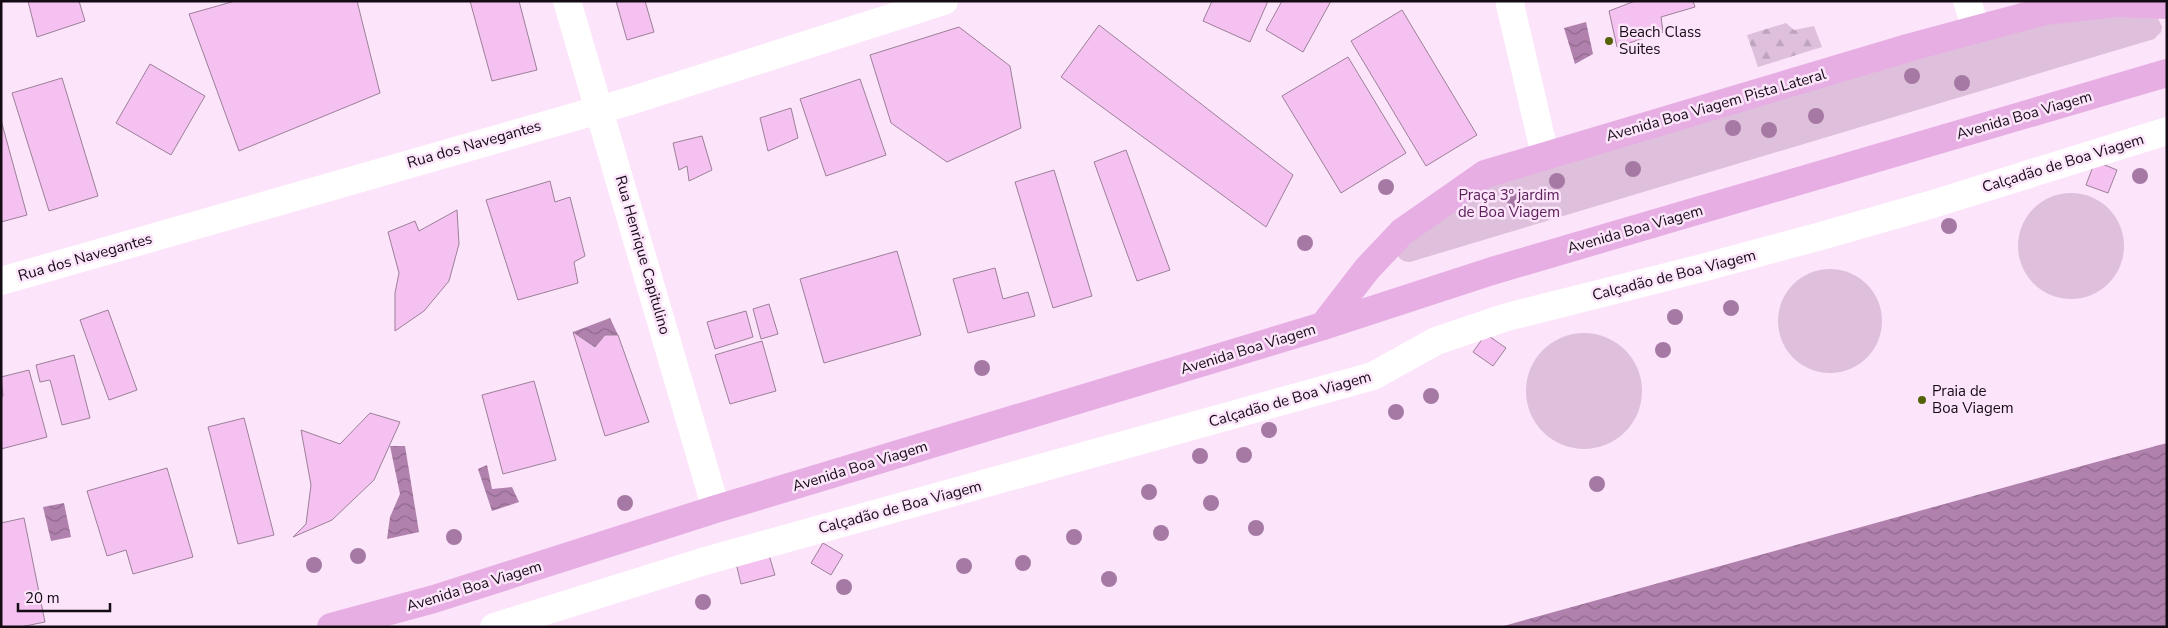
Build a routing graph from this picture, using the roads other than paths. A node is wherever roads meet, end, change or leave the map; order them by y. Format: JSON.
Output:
{"nodes":[{"id":1,"x":567,"y":1,"type":"edge"},
{"id":2,"x":944,"y":1,"type":"edge"},
{"id":3,"x":1967,"y":1,"type":"edge"},
{"id":4,"x":1509,"y":2,"type":"edge"},
{"id":5,"x":2167,"y":6,"type":"edge"},
{"id":6,"x":1976,"y":29,"type":"junction"},
{"id":7,"x":2167,"y":73,"type":"edge"},
{"id":8,"x":600,"y":108,"type":"junction"},
{"id":9,"x":2167,"y":131,"type":"edge"},
{"id":10,"x":1545,"y":155,"type":"junction"},
{"id":11,"x":1,"y":281,"type":"edge"},
{"id":12,"x":1323,"y":326,"type":"junction"},
{"id":13,"x":716,"y":509,"type":"junction"},
{"id":14,"x":330,"y":627,"type":"edge"},
{"id":15,"x":494,"y":627,"type":"edge"}],
"edges":[{"from":1,"to":8,"type":"street","name":"Rua Henrique Capitulino"},
{"from":2,"to":8,"type":"street","name":"Rua dos Navegantes"},
{"from":3,"to":6,"type":"street"},
{"from":4,"to":10,"type":"street"},
{"from":5,"to":6,"type":"main road","name":"Avenida Boa Viagem Pista Lateral"},
{"from":6,"to":10,"type":"main road","name":"Avenida Boa Viagem Pista Lateral"},
{"from":7,"to":12,"type":"main road","name":"Avenida Boa Viagem"},
{"from":8,"to":11,"type":"street","name":"Rua dos Navegantes"},
{"from":8,"to":13,"type":"street","name":"Rua Henrique Capitulino"},
{"from":9,"to":15,"type":"street","name":"Calçadão de Boa Viagem"},
{"from":10,"to":12,"type":"main road","name":"Avenida Boa Viagem Pista Lateral"},
{"from":12,"to":13,"type":"main road","name":"Avenida Boa Viagem"},
{"from":13,"to":14,"type":"main road","name":"Avenida Boa Viagem"}]}
